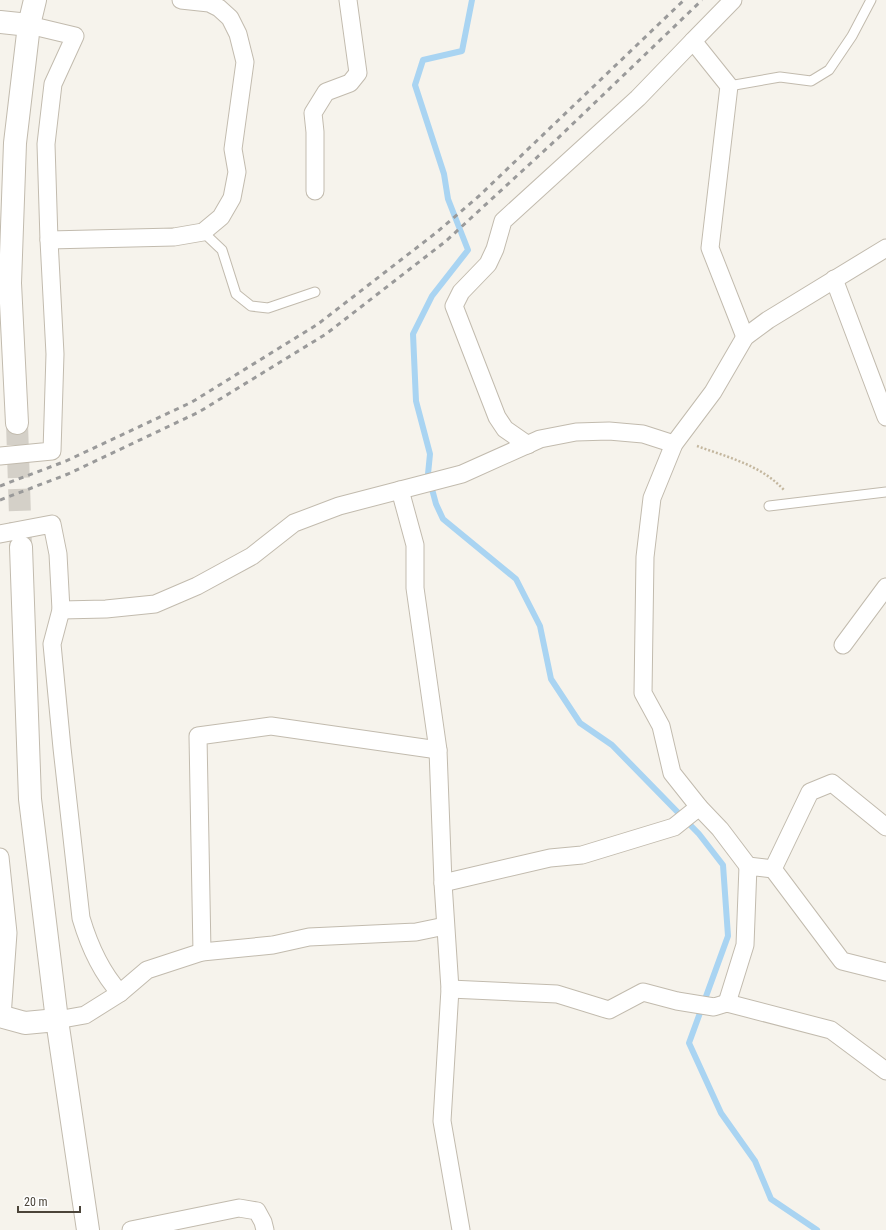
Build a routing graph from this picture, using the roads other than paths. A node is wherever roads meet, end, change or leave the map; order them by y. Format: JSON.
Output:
{"nodes":[{"id":1,"x":35,"y":0,"type":"edge"},
{"id":2,"x":181,"y":0,"type":"edge"},
{"id":3,"x":348,"y":0,"type":"edge"},
{"id":4,"x":733,"y":0,"type":"edge"},
{"id":5,"x":871,"y":0,"type":"edge"},
{"id":6,"x":0,"y":22,"type":"edge"},
{"id":7,"x":29,"y":25,"type":"junction"},
{"id":8,"x":693,"y":41,"type":"junction"},
{"id":9,"x":729,"y":86,"type":"junction"},
{"id":10,"x":315,"y":191,"type":"dead end"},
{"id":11,"x":203,"y":232,"type":"junction"},
{"id":12,"x":49,"y":240,"type":"junction"},
{"id":13,"x":886,"y":248,"type":"edge"},
{"id":14,"x":834,"y":279,"type":"junction"},
{"id":15,"x":315,"y":292,"type":"dead end"},
{"id":16,"x":745,"y":337,"type":"junction"},
{"id":17,"x":886,"y":417,"type":"edge"},
{"id":18,"x":17,"y":423,"type":"tunnel mouth"},
{"id":19,"x":675,"y":442,"type":"junction"},
{"id":20,"x":528,"y":445,"type":"junction"},
{"id":21,"x":0,"y":456,"type":"edge"},
{"id":22,"x":400,"y":490,"type":"junction"},
{"id":23,"x":886,"y":492,"type":"edge"},
{"id":24,"x":769,"y":506,"type":"dead end"},
{"id":25,"x":0,"y":534,"type":"edge"},
{"id":26,"x":20,"y":547,"type":"tunnel mouth"},
{"id":27,"x":886,"y":587,"type":"edge"},
{"id":28,"x":61,"y":610,"type":"junction"},
{"id":29,"x":842,"y":645,"type":"dead end"},
{"id":30,"x":438,"y":750,"type":"junction"},
{"id":31,"x":699,"y":807,"type":"junction"},
{"id":32,"x":886,"y":827,"type":"edge"},
{"id":33,"x":0,"y":857,"type":"edge"},
{"id":34,"x":748,"y":866,"type":"junction"},
{"id":35,"x":773,"y":869,"type":"junction"},
{"id":36,"x":443,"y":883,"type":"junction"},
{"id":37,"x":445,"y":926,"type":"junction"},
{"id":38,"x":202,"y":952,"type":"junction"},
{"id":39,"x":886,"y":972,"type":"edge"},
{"id":40,"x":450,"y":989,"type":"junction"},
{"id":41,"x":120,"y":993,"type":"junction"},
{"id":42,"x":720,"y":1005,"type":"junction"},
{"id":43,"x":1,"y":1016,"type":"edge"},
{"id":44,"x":58,"y":1020,"type":"junction"},
{"id":45,"x":886,"y":1072,"type":"edge"},
{"id":46,"x":88,"y":1230,"type":"edge"},
{"id":47,"x":131,"y":1230,"type":"edge"},
{"id":48,"x":265,"y":1230,"type":"edge"},
{"id":49,"x":461,"y":1230,"type":"edge"}],
"edges":[{"from":1,"to":7,"type":"street"},
{"from":2,"to":11,"type":"street"},
{"from":3,"to":10,"type":"street"},
{"from":4,"to":8,"type":"street"},
{"from":5,"to":9,"type":"lane"},
{"from":6,"to":7,"type":"street"},
{"from":7,"to":12,"type":"street"},
{"from":7,"to":18,"type":"street"},
{"from":8,"to":9,"type":"street"},
{"from":8,"to":20,"type":"street"},
{"from":9,"to":16,"type":"street"},
{"from":11,"to":12,"type":"street"},
{"from":11,"to":15,"type":"lane"},
{"from":12,"to":21,"type":"street"},
{"from":13,"to":14,"type":"street"},
{"from":14,"to":16,"type":"street"},
{"from":14,"to":17,"type":"street"},
{"from":16,"to":19,"type":"street"},
{"from":19,"to":20,"type":"street"},
{"from":19,"to":31,"type":"street"},
{"from":20,"to":22,"type":"street"},
{"from":22,"to":28,"type":"street"},
{"from":22,"to":30,"type":"street"},
{"from":23,"to":24,"type":"lane"},
{"from":25,"to":28,"type":"street"},
{"from":26,"to":44,"type":"street"},
{"from":27,"to":29,"type":"street"},
{"from":28,"to":41,"type":"street"},
{"from":30,"to":36,"type":"street"},
{"from":30,"to":38,"type":"street"},
{"from":31,"to":34,"type":"street"},
{"from":31,"to":36,"type":"street"},
{"from":32,"to":35,"type":"street"},
{"from":33,"to":43,"type":"street"},
{"from":34,"to":35,"type":"street"},
{"from":34,"to":42,"type":"street"},
{"from":35,"to":39,"type":"street"},
{"from":36,"to":37,"type":"street"},
{"from":37,"to":38,"type":"street"},
{"from":37,"to":40,"type":"street"},
{"from":38,"to":41,"type":"street"},
{"from":40,"to":42,"type":"street"},
{"from":40,"to":49,"type":"street"},
{"from":41,"to":44,"type":"street"},
{"from":42,"to":45,"type":"street"},
{"from":43,"to":44,"type":"street"},
{"from":44,"to":46,"type":"street"},
{"from":47,"to":48,"type":"street"}]}
